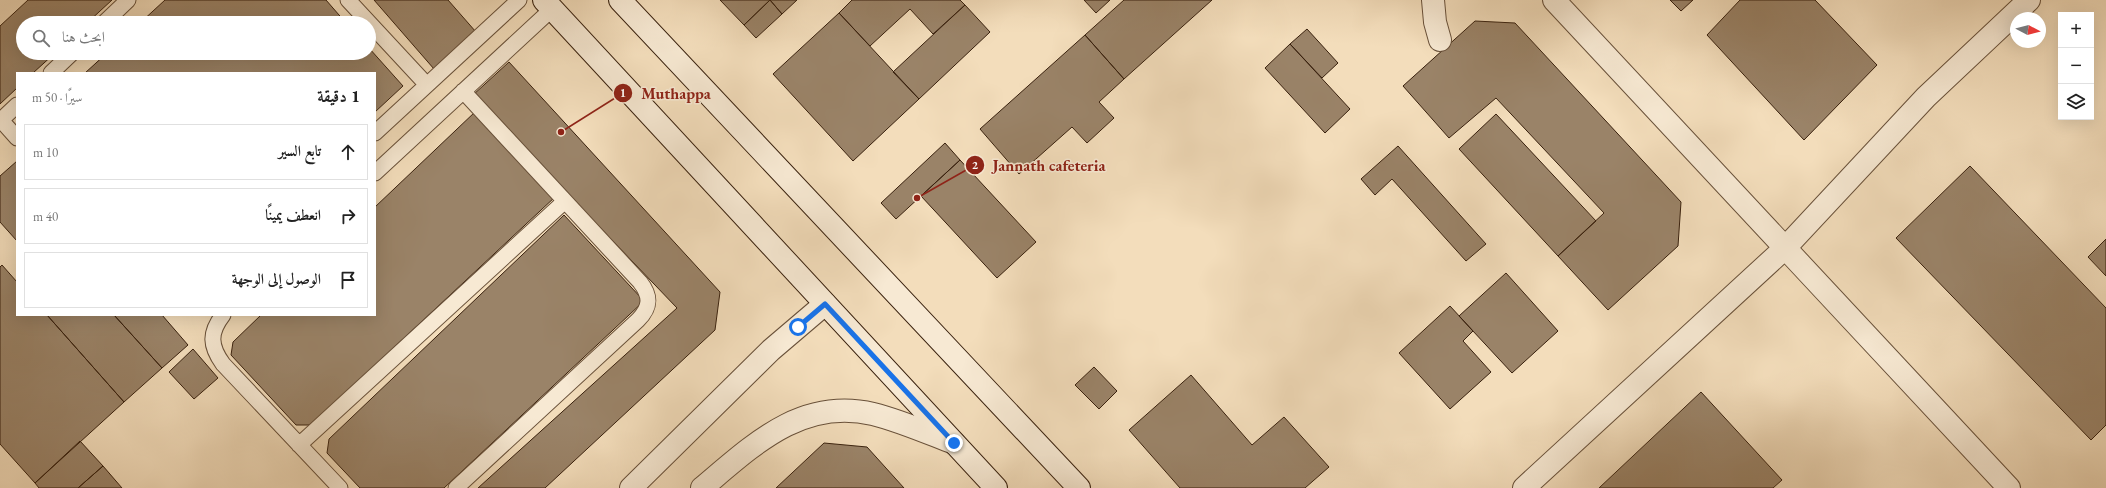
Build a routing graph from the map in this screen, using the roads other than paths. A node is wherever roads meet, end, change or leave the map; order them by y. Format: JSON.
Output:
{"nodes":[{"id":1,"x":128,"y":0,"type":"edge"},
{"id":2,"x":348,"y":0,"type":"edge"},
{"id":3,"x":519,"y":0,"type":"edge"},
{"id":4,"x":620,"y":0,"type":"edge"},
{"id":5,"x":1433,"y":0,"type":"edge"},
{"id":6,"x":1554,"y":0,"type":"edge"},
{"id":7,"x":2029,"y":0,"type":"edge"},
{"id":8,"x":548,"y":4,"type":"edge"},
{"id":9,"x":111,"y":16,"type":"edge"},
{"id":10,"x":363,"y":16,"type":"edge"},
{"id":11,"x":376,"y":30,"type":"edge"},
{"id":12,"x":1440,"y":40,"type":"dead end"},
{"id":13,"x":65,"y":60,"type":"edge"},
{"id":14,"x":52,"y":72,"type":"edge"},
{"id":15,"x":427,"y":85,"type":"junction"},
{"id":16,"x":463,"y":91,"type":"junction"},
{"id":17,"x":16,"y":106,"type":"edge"},
{"id":18,"x":0,"y":120,"type":"edge"},
{"id":19,"x":376,"y":132,"type":"edge"},
{"id":20,"x":16,"y":137,"type":"edge"},
{"id":21,"x":376,"y":172,"type":"edge"},
{"id":22,"x":565,"y":200,"type":"junction"},
{"id":23,"x":1785,"y":248,"type":"junction"},
{"id":24,"x":825,"y":304,"type":"junction"},
{"id":25,"x":223,"y":316,"type":"edge"},
{"id":26,"x":954,"y":443,"type":"junction"},
{"id":27,"x":300,"y":445,"type":"junction"},
{"id":28,"x":638,"y":486,"type":"edge"},
{"id":29,"x":340,"y":488,"type":"edge"},
{"id":30,"x":456,"y":488,"type":"edge"},
{"id":31,"x":702,"y":488,"type":"edge"},
{"id":32,"x":996,"y":488,"type":"edge"},
{"id":33,"x":1079,"y":488,"type":"edge"},
{"id":34,"x":1524,"y":488,"type":"edge"},
{"id":35,"x":2009,"y":488,"type":"edge"}],
"edges":[{"from":1,"to":9,"type":"lane"},
{"from":2,"to":10,"type":"lane"},
{"from":3,"to":15,"type":"lane"},
{"from":4,"to":33,"type":"street"},
{"from":5,"to":12,"type":"street"},
{"from":6,"to":23,"type":"street"},
{"from":7,"to":23,"type":"street"},
{"from":8,"to":16,"type":"lane"},
{"from":8,"to":24,"type":"street"},
{"from":11,"to":15,"type":"lane"},
{"from":13,"to":14,"type":"lane"},
{"from":15,"to":19,"type":"lane"},
{"from":16,"to":21,"type":"lane"},
{"from":16,"to":22,"type":"lane"},
{"from":17,"to":18,"type":"lane"},
{"from":18,"to":20,"type":"lane"},
{"from":22,"to":27,"type":"lane"},
{"from":22,"to":30,"type":"lane"},
{"from":23,"to":34,"type":"street"},
{"from":23,"to":35,"type":"street"},
{"from":24,"to":26,"type":"street"},
{"from":24,"to":28,"type":"street"},
{"from":25,"to":27,"type":"lane"},
{"from":26,"to":31,"type":"street"},
{"from":26,"to":32,"type":"street"},
{"from":27,"to":29,"type":"lane"}]}
